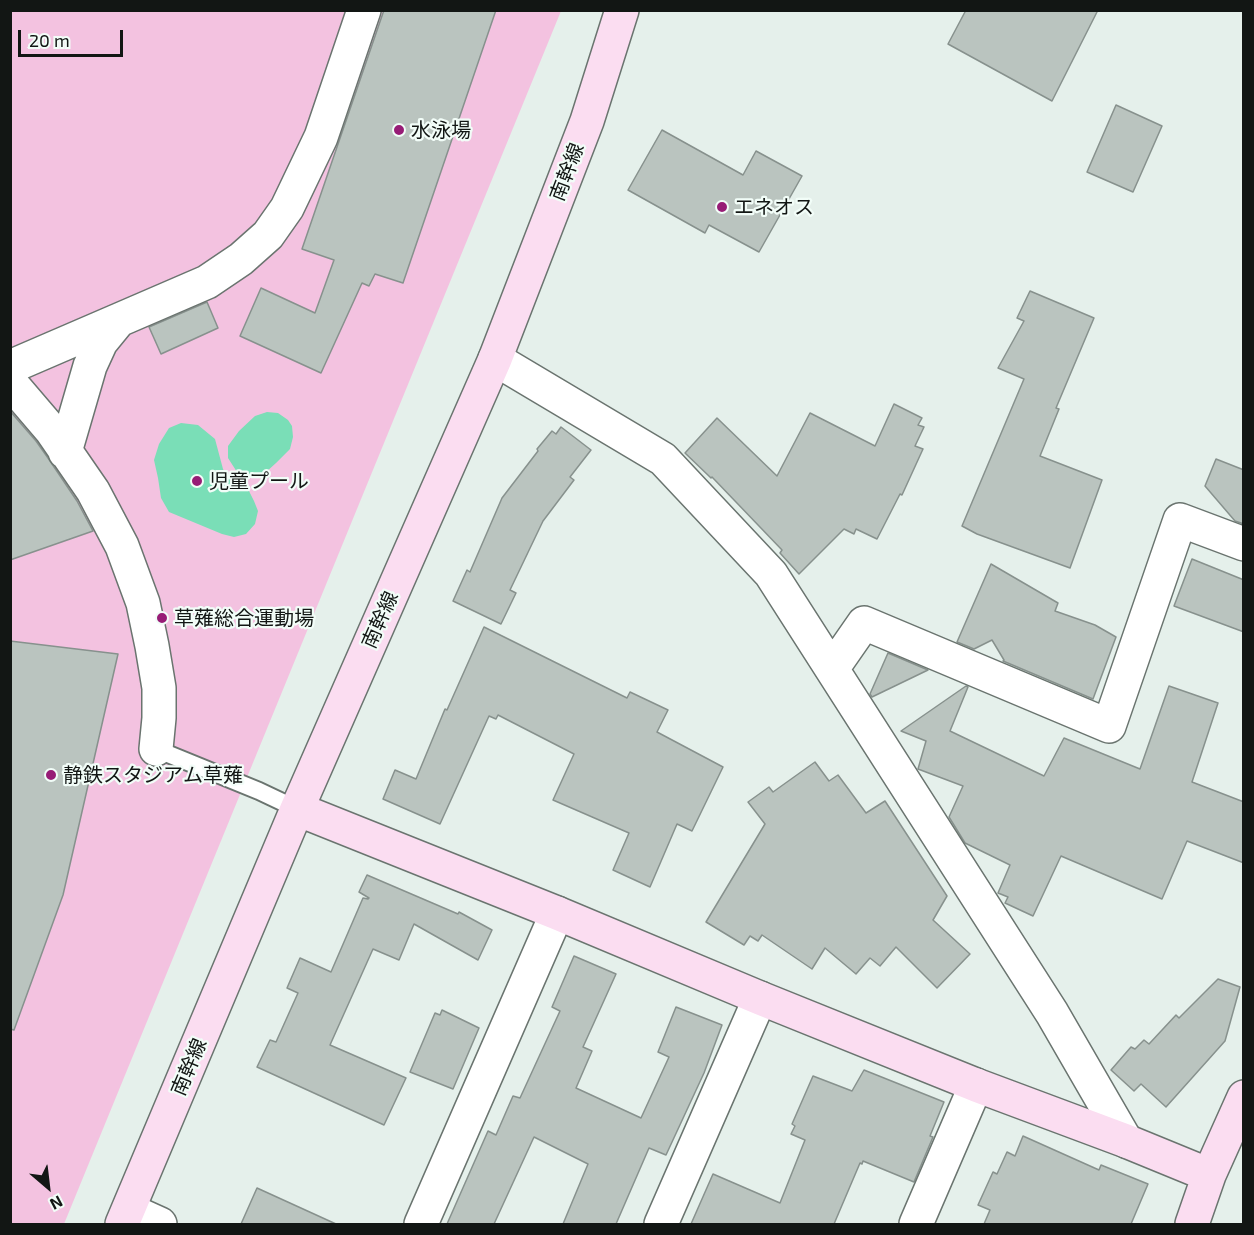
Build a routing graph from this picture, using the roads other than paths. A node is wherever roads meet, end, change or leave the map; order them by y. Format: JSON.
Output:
{"nodes":[{"id":1,"x":364,"y":10,"type":"edge"},
{"id":2,"x":622,"y":10,"type":"edge"},
{"id":3,"x":119,"y":320,"type":"junction"},
{"id":4,"x":495,"y":359,"type":"junction"},
{"id":5,"x":10,"y":367,"type":"edge"},
{"id":6,"x":10,"y":382,"type":"edge"},
{"id":7,"x":65,"y":452,"type":"junction"},
{"id":8,"x":1244,"y":544,"type":"edge"},
{"id":9,"x":832,"y":669,"type":"junction"},
{"id":10,"x":156,"y":749,"type":"joint"},
{"id":11,"x":297,"y":809,"type":"junction"},
{"id":12,"x":557,"y":913,"type":"junction"},
{"id":13,"x":760,"y":998,"type":"junction"},
{"id":14,"x":976,"y":1084,"type":"junction"},
{"id":15,"x":1244,"y":1097,"type":"edge"},
{"id":16,"x":1126,"y":1141,"type":"junction"},
{"id":17,"x":1209,"y":1175,"type":"junction"},
{"id":18,"x":125,"y":1217,"type":"edge"},
{"id":19,"x":160,"y":1224,"type":"edge"},
{"id":20,"x":421,"y":1224,"type":"edge"},
{"id":21,"x":661,"y":1224,"type":"edge"},
{"id":22,"x":916,"y":1224,"type":"edge"},
{"id":23,"x":1192,"y":1224,"type":"edge"}],
"edges":[{"from":1,"to":3,"type":"street"},
{"from":2,"to":4,"type":"main road","name":"南幹線"},
{"from":3,"to":5,"type":"street"},
{"from":3,"to":7,"type":"street"},
{"from":4,"to":9,"type":"street"},
{"from":4,"to":11,"type":"main road","name":"南幹線"},
{"from":6,"to":7,"type":"street"},
{"from":7,"to":10,"type":"street"},
{"from":8,"to":9,"type":"street"},
{"from":9,"to":16,"type":"street"},
{"from":10,"to":11,"type":"lane"},
{"from":11,"to":12,"type":"main road"},
{"from":11,"to":18,"type":"main road","name":"南幹線"},
{"from":12,"to":13,"type":"main road"},
{"from":12,"to":20,"type":"street"},
{"from":13,"to":14,"type":"main road"},
{"from":13,"to":21,"type":"street"},
{"from":14,"to":16,"type":"main road"},
{"from":14,"to":22,"type":"street"},
{"from":15,"to":17,"type":"main road"},
{"from":16,"to":17,"type":"main road"},
{"from":17,"to":23,"type":"main road"},
{"from":18,"to":19,"type":"street"}]}
